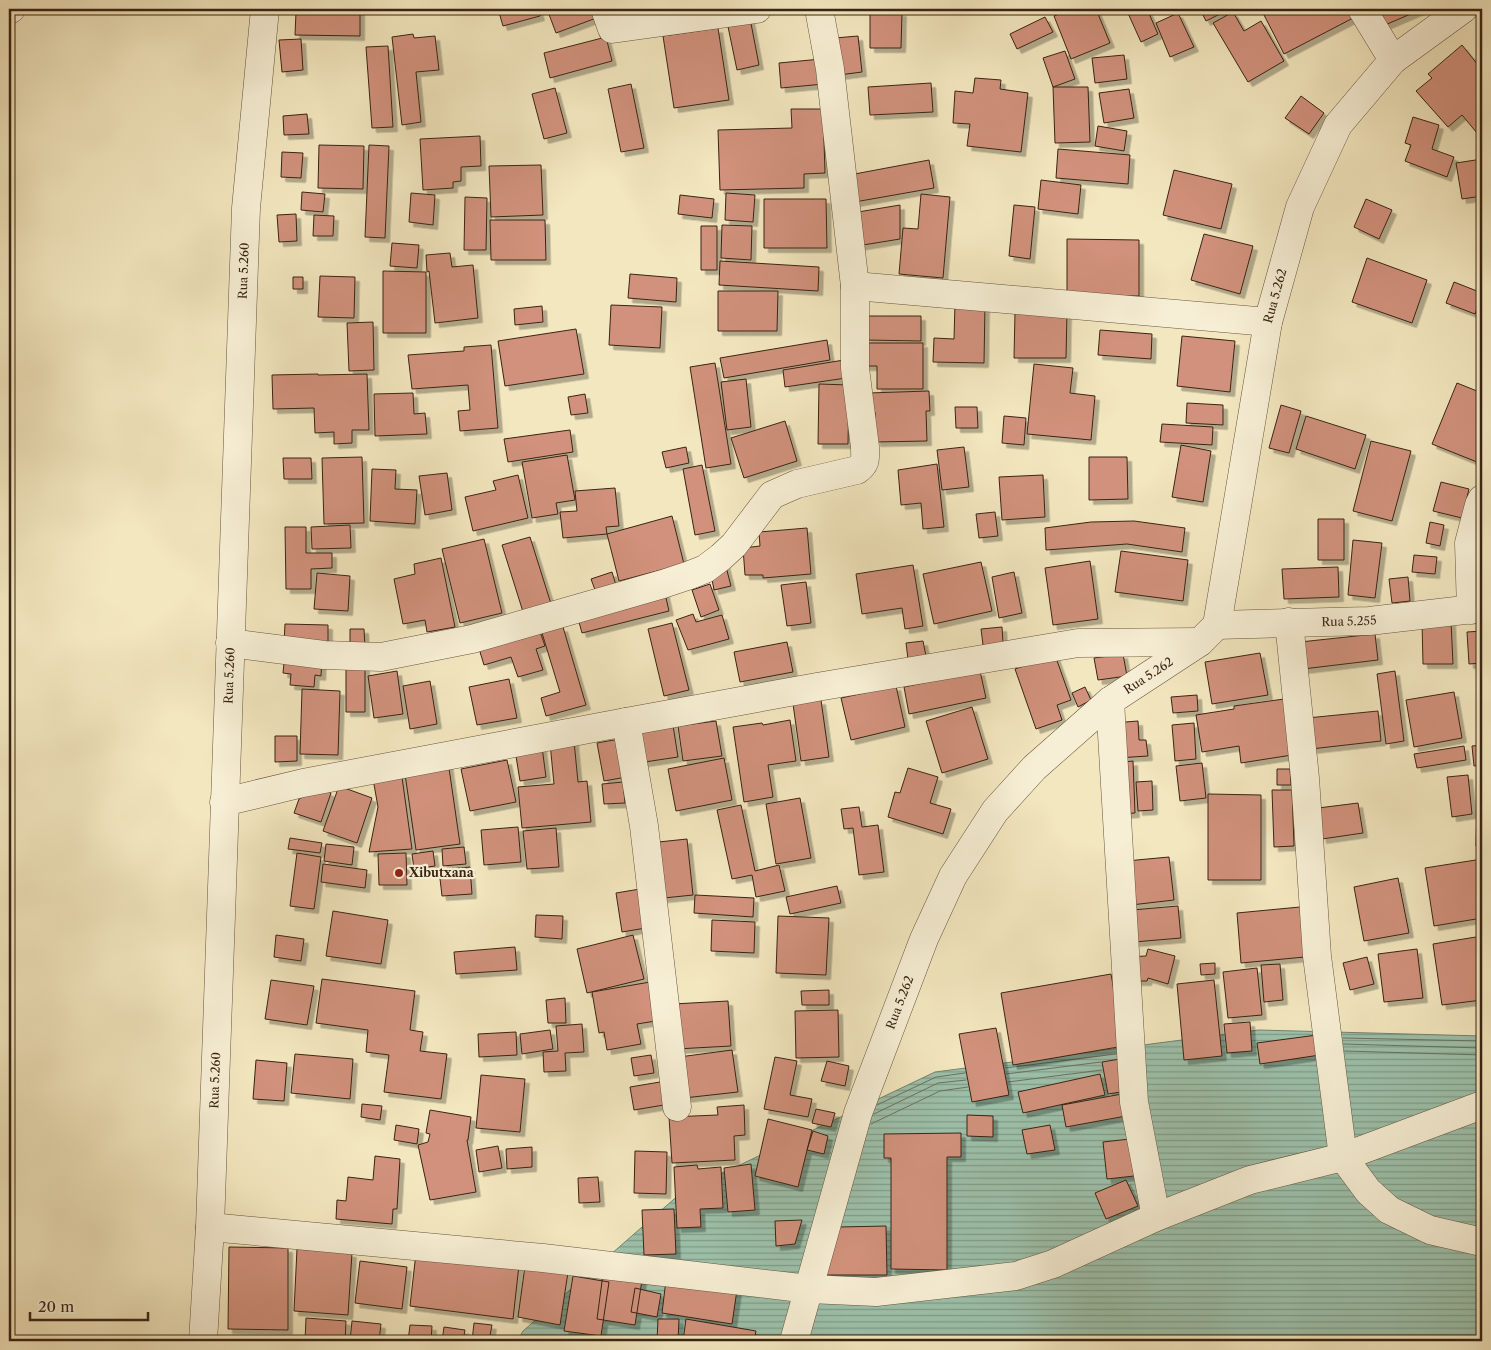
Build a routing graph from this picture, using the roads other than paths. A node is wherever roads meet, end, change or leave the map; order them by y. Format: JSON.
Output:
{"nodes":[{"id":1,"x":265,"y":9,"type":"edge"},
{"id":2,"x":605,"y":9,"type":"edge"},
{"id":3,"x":757,"y":9,"type":"edge"},
{"id":4,"x":819,"y":9,"type":"edge"},
{"id":5,"x":1362,"y":9,"type":"edge"},
{"id":6,"x":1463,"y":9,"type":"edge"},
{"id":7,"x":1393,"y":60,"type":"junction"},
{"id":8,"x":854,"y":286,"type":"junction"},
{"id":9,"x":1268,"y":322,"type":"junction"},
{"id":10,"x":1482,"y":498,"type":"edge"},
{"id":11,"x":1476,"y":609,"type":"edge"},
{"id":12,"x":1289,"y":622,"type":"junction"},
{"id":13,"x":1208,"y":634,"type":"junction"},
{"id":14,"x":230,"y":643,"type":"junction"},
{"id":15,"x":1110,"y":701,"type":"junction"},
{"id":16,"x":626,"y":722,"type":"junction"},
{"id":17,"x":224,"y":802,"type":"junction"},
{"id":18,"x":1482,"y":1105,"type":"edge"},
{"id":19,"x":677,"y":1107,"type":"dead end"},
{"id":20,"x":1342,"y":1157,"type":"junction"},
{"id":21,"x":1156,"y":1217,"type":"junction"},
{"id":22,"x":210,"y":1227,"type":"junction"},
{"id":23,"x":1482,"y":1242,"type":"edge"},
{"id":24,"x":809,"y":1289,"type":"junction"},
{"id":25,"x":203,"y":1341,"type":"edge"},
{"id":26,"x":794,"y":1341,"type":"edge"}],
"edges":[{"from":1,"to":14,"type":"street","name":"Rua 5.260"},
{"from":2,"to":3,"type":"street"},
{"from":4,"to":8,"type":"street"},
{"from":5,"to":7,"type":"street"},
{"from":6,"to":7,"type":"street","name":"Rua 5.262"},
{"from":7,"to":9,"type":"street","name":"Rua 5.262"},
{"from":8,"to":9,"type":"street"},
{"from":8,"to":14,"type":"street"},
{"from":9,"to":13,"type":"street","name":"Rua 5.262"},
{"from":10,"to":11,"type":"street"},
{"from":11,"to":12,"type":"street","name":"Rua 5.255"},
{"from":12,"to":13,"type":"street","name":"Rua 5.255"},
{"from":12,"to":20,"type":"street"},
{"from":13,"to":15,"type":"street","name":"Rua 5.262"},
{"from":13,"to":16,"type":"street","name":"Rua 5.255"},
{"from":14,"to":17,"type":"street","name":"Rua 5.260"},
{"from":15,"to":21,"type":"street"},
{"from":15,"to":24,"type":"street","name":"Rua 5.262"},
{"from":16,"to":17,"type":"street","name":"Rua 5.255"},
{"from":16,"to":19,"type":"street"},
{"from":17,"to":22,"type":"street","name":"Rua 5.260"},
{"from":18,"to":20,"type":"street"},
{"from":20,"to":21,"type":"street"},
{"from":20,"to":23,"type":"street"},
{"from":21,"to":24,"type":"street"},
{"from":22,"to":24,"type":"street"},
{"from":22,"to":25,"type":"street","name":"Rua 5.260"},
{"from":24,"to":26,"type":"street","name":"Rua 5.262"}]}
